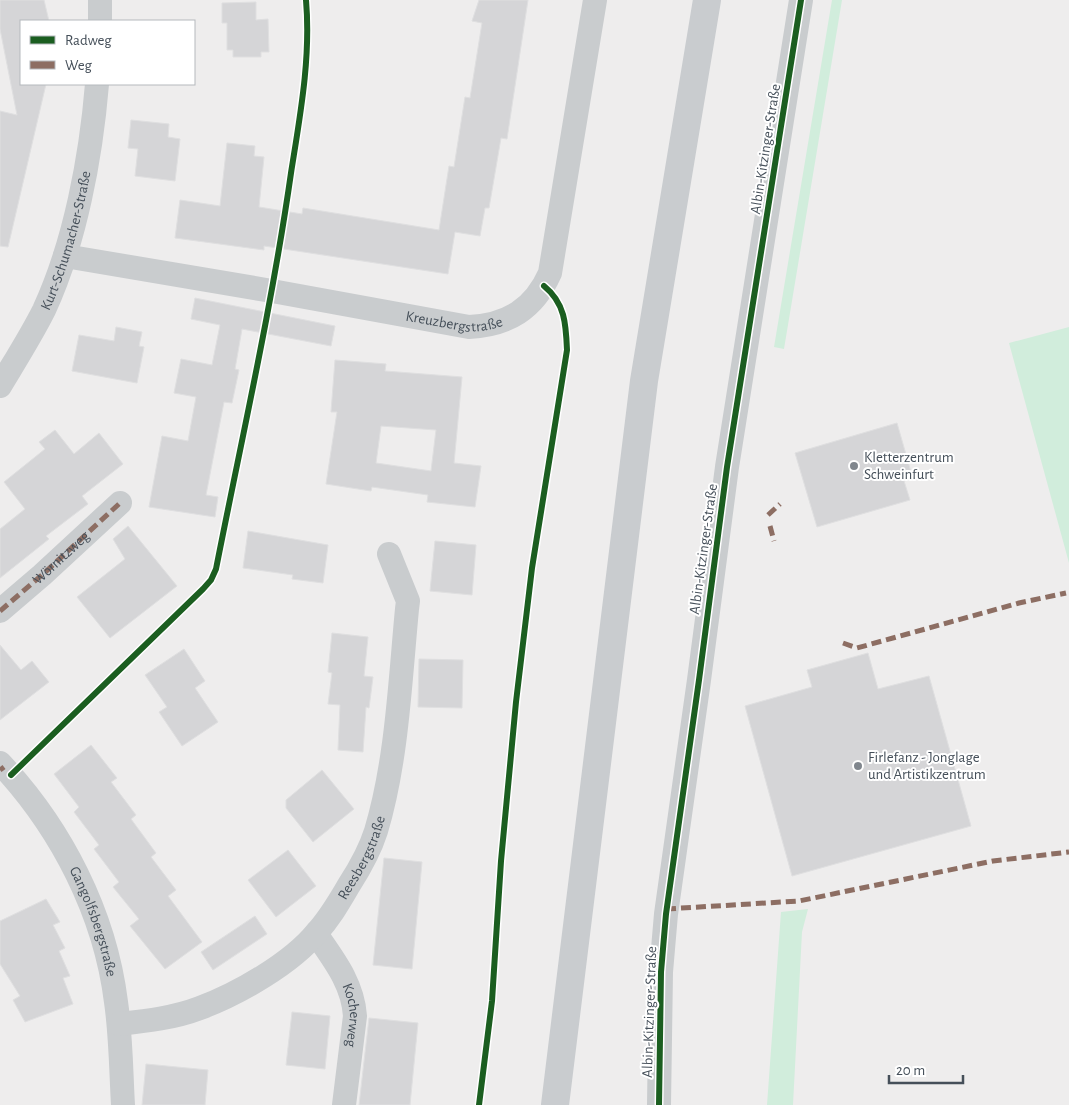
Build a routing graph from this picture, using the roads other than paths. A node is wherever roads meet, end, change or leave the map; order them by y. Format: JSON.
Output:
{"nodes":[{"id":1,"x":100,"y":0,"type":"edge"},
{"id":2,"x":595,"y":0,"type":"edge"},
{"id":3,"x":707,"y":0,"type":"edge"},
{"id":4,"x":801,"y":0,"type":"edge"},
{"id":5,"x":100,"y":20,"type":"edge"},
{"id":6,"x":97,"y":85,"type":"edge"},
{"id":7,"x":65,"y":256,"type":"junction"},
{"id":8,"x":0,"y":386,"type":"edge"},
{"id":9,"x":120,"y":503,"type":"dead end"},
{"id":10,"x":389,"y":554,"type":"dead end"},
{"id":11,"x":0,"y":611,"type":"edge"},
{"id":12,"x":1,"y":767,"type":"edge"},
{"id":13,"x":316,"y":934,"type":"junction"},
{"id":14,"x":118,"y":1024,"type":"junction"},
{"id":15,"x":123,"y":1105,"type":"edge"},
{"id":16,"x":344,"y":1105,"type":"edge"},
{"id":17,"x":555,"y":1105,"type":"edge"},
{"id":18,"x":659,"y":1105,"type":"edge"}],
"edges":[{"from":1,"to":5,"type":"street"},
{"from":2,"to":7,"type":"street","name":"Kreuzbergstraße"},
{"from":3,"to":17,"type":"main road"},
{"from":4,"to":18,"type":"street","name":"Albin-Kitzinger-Straße"},
{"from":6,"to":7,"type":"street","name":"Kurt-Schumacher-Straße"},
{"from":7,"to":8,"type":"street","name":"Kurt-Schumacher-Straße"},
{"from":9,"to":11,"type":"street","name":"Wörnitzweg"},
{"from":10,"to":13,"type":"street","name":"Reesbergstraße"},
{"from":12,"to":14,"type":"street","name":"Gangolfsbergstraße"},
{"from":13,"to":14,"type":"street","name":"Reesbergstraße"},
{"from":13,"to":16,"type":"street","name":"Kocherweg"},
{"from":14,"to":15,"type":"street","name":"Gangolfsbergstraße"}]}
